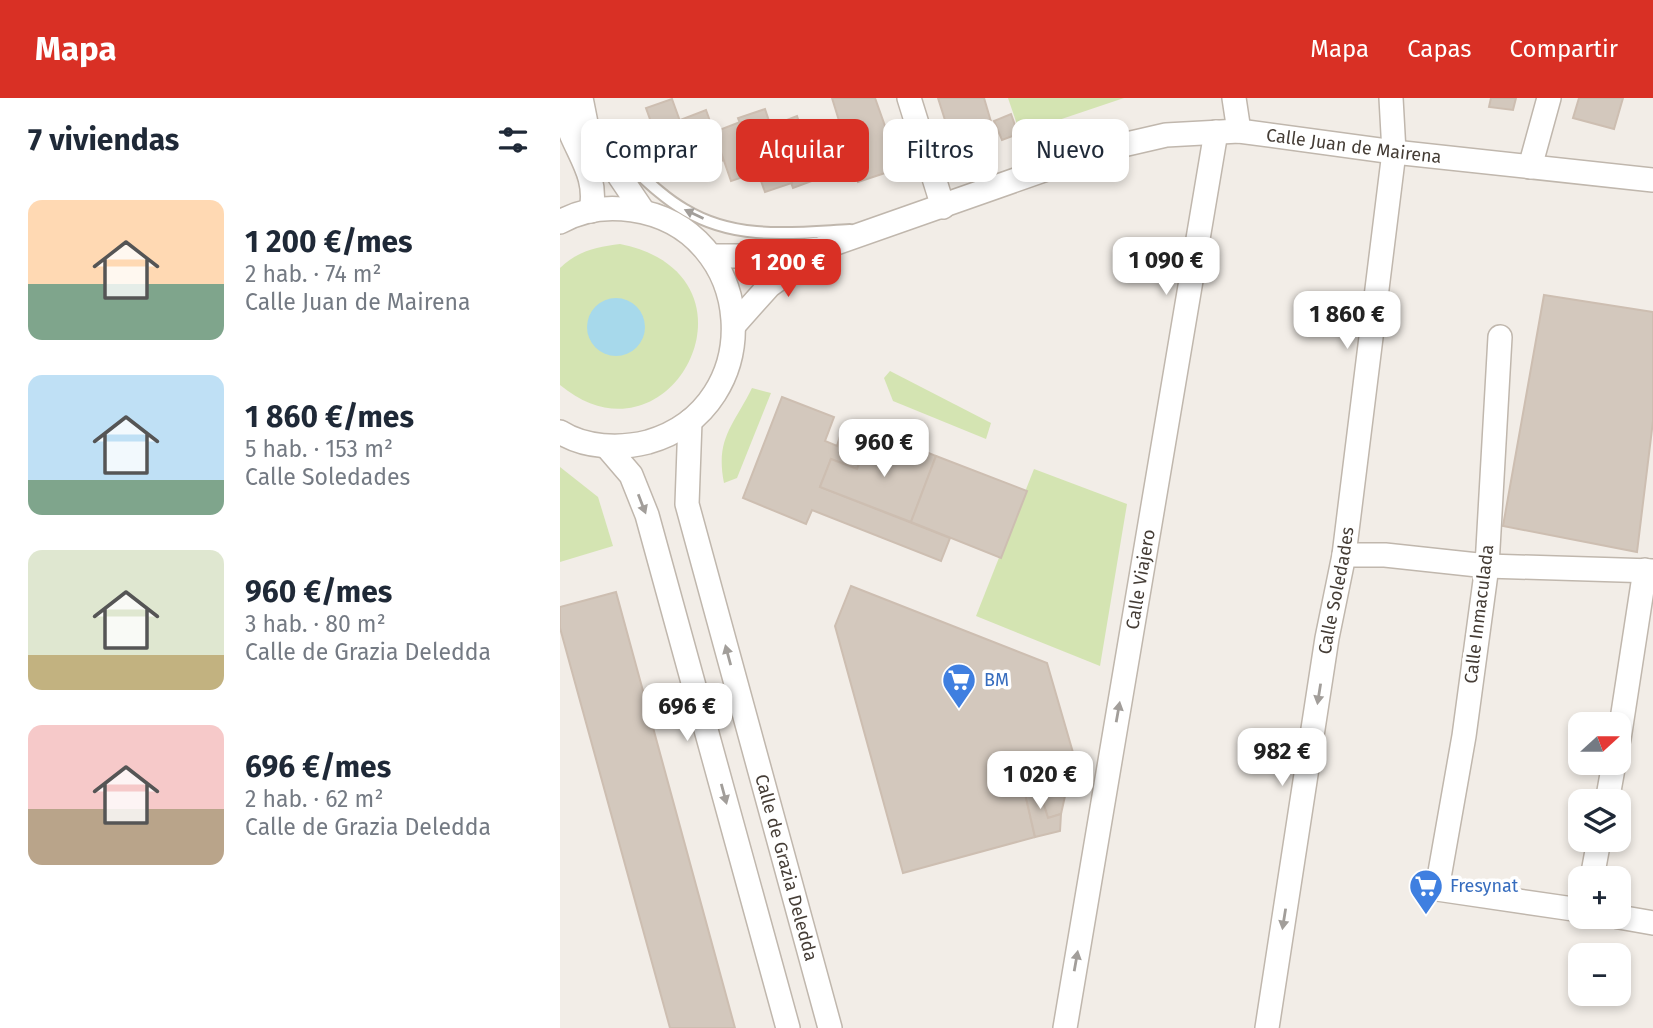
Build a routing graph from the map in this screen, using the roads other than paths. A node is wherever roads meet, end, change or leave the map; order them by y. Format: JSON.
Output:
{"nodes":[{"id":1,"x":560,"y":98,"type":"edge"},
{"id":2,"x":581,"y":98,"type":"edge"},
{"id":3,"x":909,"y":98,"type":"edge"},
{"id":4,"x":1234,"y":98,"type":"edge"},
{"id":5,"x":1391,"y":98,"type":"edge"},
{"id":6,"x":1549,"y":98,"type":"edge"},
{"id":7,"x":585,"y":119,"type":"edge"},
{"id":8,"x":1228,"y":132,"type":"junction"},
{"id":9,"x":1394,"y":152,"type":"junction"},
{"id":10,"x":1530,"y":167,"type":"junction"},
{"id":11,"x":1653,"y":180,"type":"edge"},
{"id":12,"x":622,"y":182,"type":"edge"},
{"id":13,"x":651,"y":182,"type":"edge"},
{"id":14,"x":943,"y":207,"type":"junction"},
{"id":15,"x":591,"y":211,"type":"junction"},
{"id":16,"x":643,"y":211,"type":"junction"},
{"id":17,"x":560,"y":222,"type":"edge"},
{"id":18,"x":881,"y":228,"type":"junction"},
{"id":19,"x":820,"y":249,"type":"junction"},
{"id":20,"x":711,"y":256,"type":"junction"},
{"id":21,"x":735,"y":324,"type":"junction"},
{"id":22,"x":1500,"y":337,"type":"dead end"},
{"id":23,"x":690,"y":421,"type":"junction"},
{"id":24,"x":560,"y":432,"type":"edge"},
{"id":25,"x":607,"y":447,"type":"junction"},
{"id":26,"x":1344,"y":555,"type":"junction"},
{"id":27,"x":1487,"y":566,"type":"junction"},
{"id":28,"x":1649,"y":571,"type":"edge"},
{"id":29,"x":1624,"y":712,"type":"edge"},
{"id":30,"x":1568,"y":908,"type":"edge"},
{"id":31,"x":1631,"y":919,"type":"edge"},
{"id":32,"x":1653,"y":922,"type":"edge"},
{"id":33,"x":788,"y":1028,"type":"edge"},
{"id":34,"x":830,"y":1028,"type":"edge"},
{"id":35,"x":1065,"y":1028,"type":"edge"},
{"id":36,"x":1267,"y":1028,"type":"edge"}],
"edges":[{"from":1,"to":15,"type":"street"},
{"from":2,"to":7,"type":"street"},
{"from":3,"to":14,"type":"street"},
{"from":4,"to":8,"type":"street","name":"Calle Viajero"},
{"from":5,"to":9,"type":"street","name":"Calle Soledades"},
{"from":6,"to":10,"type":"street"},
{"from":8,"to":9,"type":"street","name":"Calle Juan de Mairena"},
{"from":8,"to":14,"type":"street","name":"Calle Juan de Mairena"},
{"from":35,"to":8,"type":"street","name":"Calle Viajero","one_way":true},
{"from":9,"to":10,"type":"street","name":"Calle Juan de Mairena"},
{"from":9,"to":26,"type":"street","name":"Calle Soledades"},
{"from":10,"to":11,"type":"street","name":"Calle Juan de Mairena"},
{"from":12,"to":16,"type":"street"},
{"from":18,"to":13,"type":"lane","one_way":true},
{"from":14,"to":18,"type":"street","name":"Calle Juan de Mairena"},
{"from":15,"to":16,"type":"street"},
{"from":15,"to":17,"type":"street"},
{"from":16,"to":20,"type":"street"},
{"from":18,"to":19,"type":"street","name":"Calle Juan de Mairena"},
{"from":19,"to":20,"type":"street","name":"Calle Juan de Mairena"},
{"from":19,"to":21,"type":"street","name":"Calle Juan de Mairena"},
{"from":20,"to":21,"type":"street"},
{"from":21,"to":23,"type":"street"},
{"from":22,"to":27,"type":"street","name":"Calle Inmaculada"},
{"from":23,"to":25,"type":"street"},
{"from":34,"to":23,"type":"street","name":"Calle de Grazia Deledda","one_way":true},
{"from":24,"to":25,"type":"street"},
{"from":25,"to":33,"type":"street","one_way":true},
{"from":26,"to":27,"type":"street"},
{"from":26,"to":36,"type":"street","name":"Calle Soledades","one_way":true},
{"from":27,"to":28,"type":"street"},
{"from":27,"to":30,"type":"street","name":"Calle Inmaculada"},
{"from":28,"to":29,"type":"street"},
{"from":31,"to":32,"type":"street"}]}
